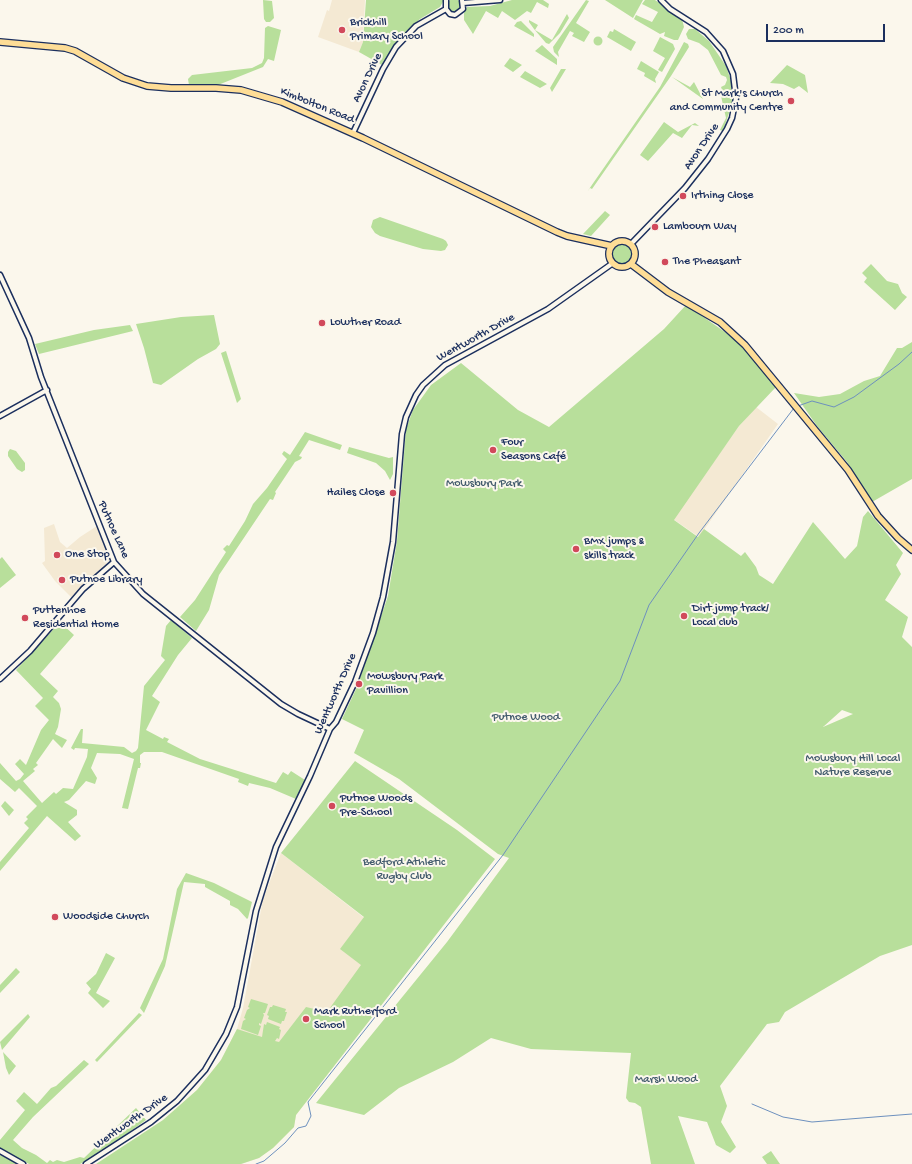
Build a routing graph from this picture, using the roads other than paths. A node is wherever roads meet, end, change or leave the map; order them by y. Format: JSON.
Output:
{"nodes":[{"id":1,"x":446,"y":0,"type":"edge"},
{"id":2,"x":500,"y":0,"type":"edge"},
{"id":3,"x":661,"y":0,"type":"edge"},
{"id":4,"x":462,"y":1,"type":"edge"},
{"id":5,"x":446,"y":9,"type":"junction"},
{"id":6,"x":0,"y":42,"type":"edge"},
{"id":7,"x":353,"y":133,"type":"junction"},
{"id":8,"x":631,"y":244,"type":"junction"},
{"id":9,"x":612,"y":246,"type":"junction"},
{"id":10,"x":613,"y":263,"type":"junction"},
{"id":11,"x":631,"y":264,"type":"junction"},
{"id":12,"x":0,"y":275,"type":"edge"},
{"id":13,"x":47,"y":390,"type":"junction"},
{"id":14,"x":0,"y":416,"type":"edge"},
{"id":15,"x":912,"y":550,"type":"edge"},
{"id":16,"x":114,"y":562,"type":"junction"},
{"id":17,"x":0,"y":680,"type":"edge"},
{"id":18,"x":330,"y":729,"type":"junction"},
{"id":19,"x":0,"y":1151,"type":"edge"},
{"id":20,"x":23,"y":1164,"type":"edge"},
{"id":21,"x":86,"y":1164,"type":"edge"}],
"edges":[{"from":1,"to":5,"type":"street"},
{"from":2,"to":4,"type":"street"},
{"from":3,"to":8,"type":"street","name":"Avon Drive"},
{"from":4,"to":5,"type":"street"},
{"from":5,"to":7,"type":"street","name":"Avon Drive"},
{"from":6,"to":7,"type":"main road","name":"Kimbolton Road"},
{"from":7,"to":9,"type":"main road","name":"Kimbolton Road"},
{"from":8,"to":9,"type":"main road"},
{"from":8,"to":11,"type":"main road"},
{"from":9,"to":10,"type":"main road"},
{"from":10,"to":11,"type":"main road"},
{"from":10,"to":18,"type":"street","name":"Wentworth Drive"},
{"from":11,"to":15,"type":"main road"},
{"from":12,"to":13,"type":"street","name":"Putnoe Lane"},
{"from":13,"to":14,"type":"street"},
{"from":13,"to":16,"type":"street","name":"Putnoe Lane"},
{"from":16,"to":17,"type":"street"},
{"from":16,"to":18,"type":"street","name":"Putnoe Lane"},
{"from":18,"to":21,"type":"street","name":"Wentworth Drive"},
{"from":19,"to":20,"type":"street"}]}
